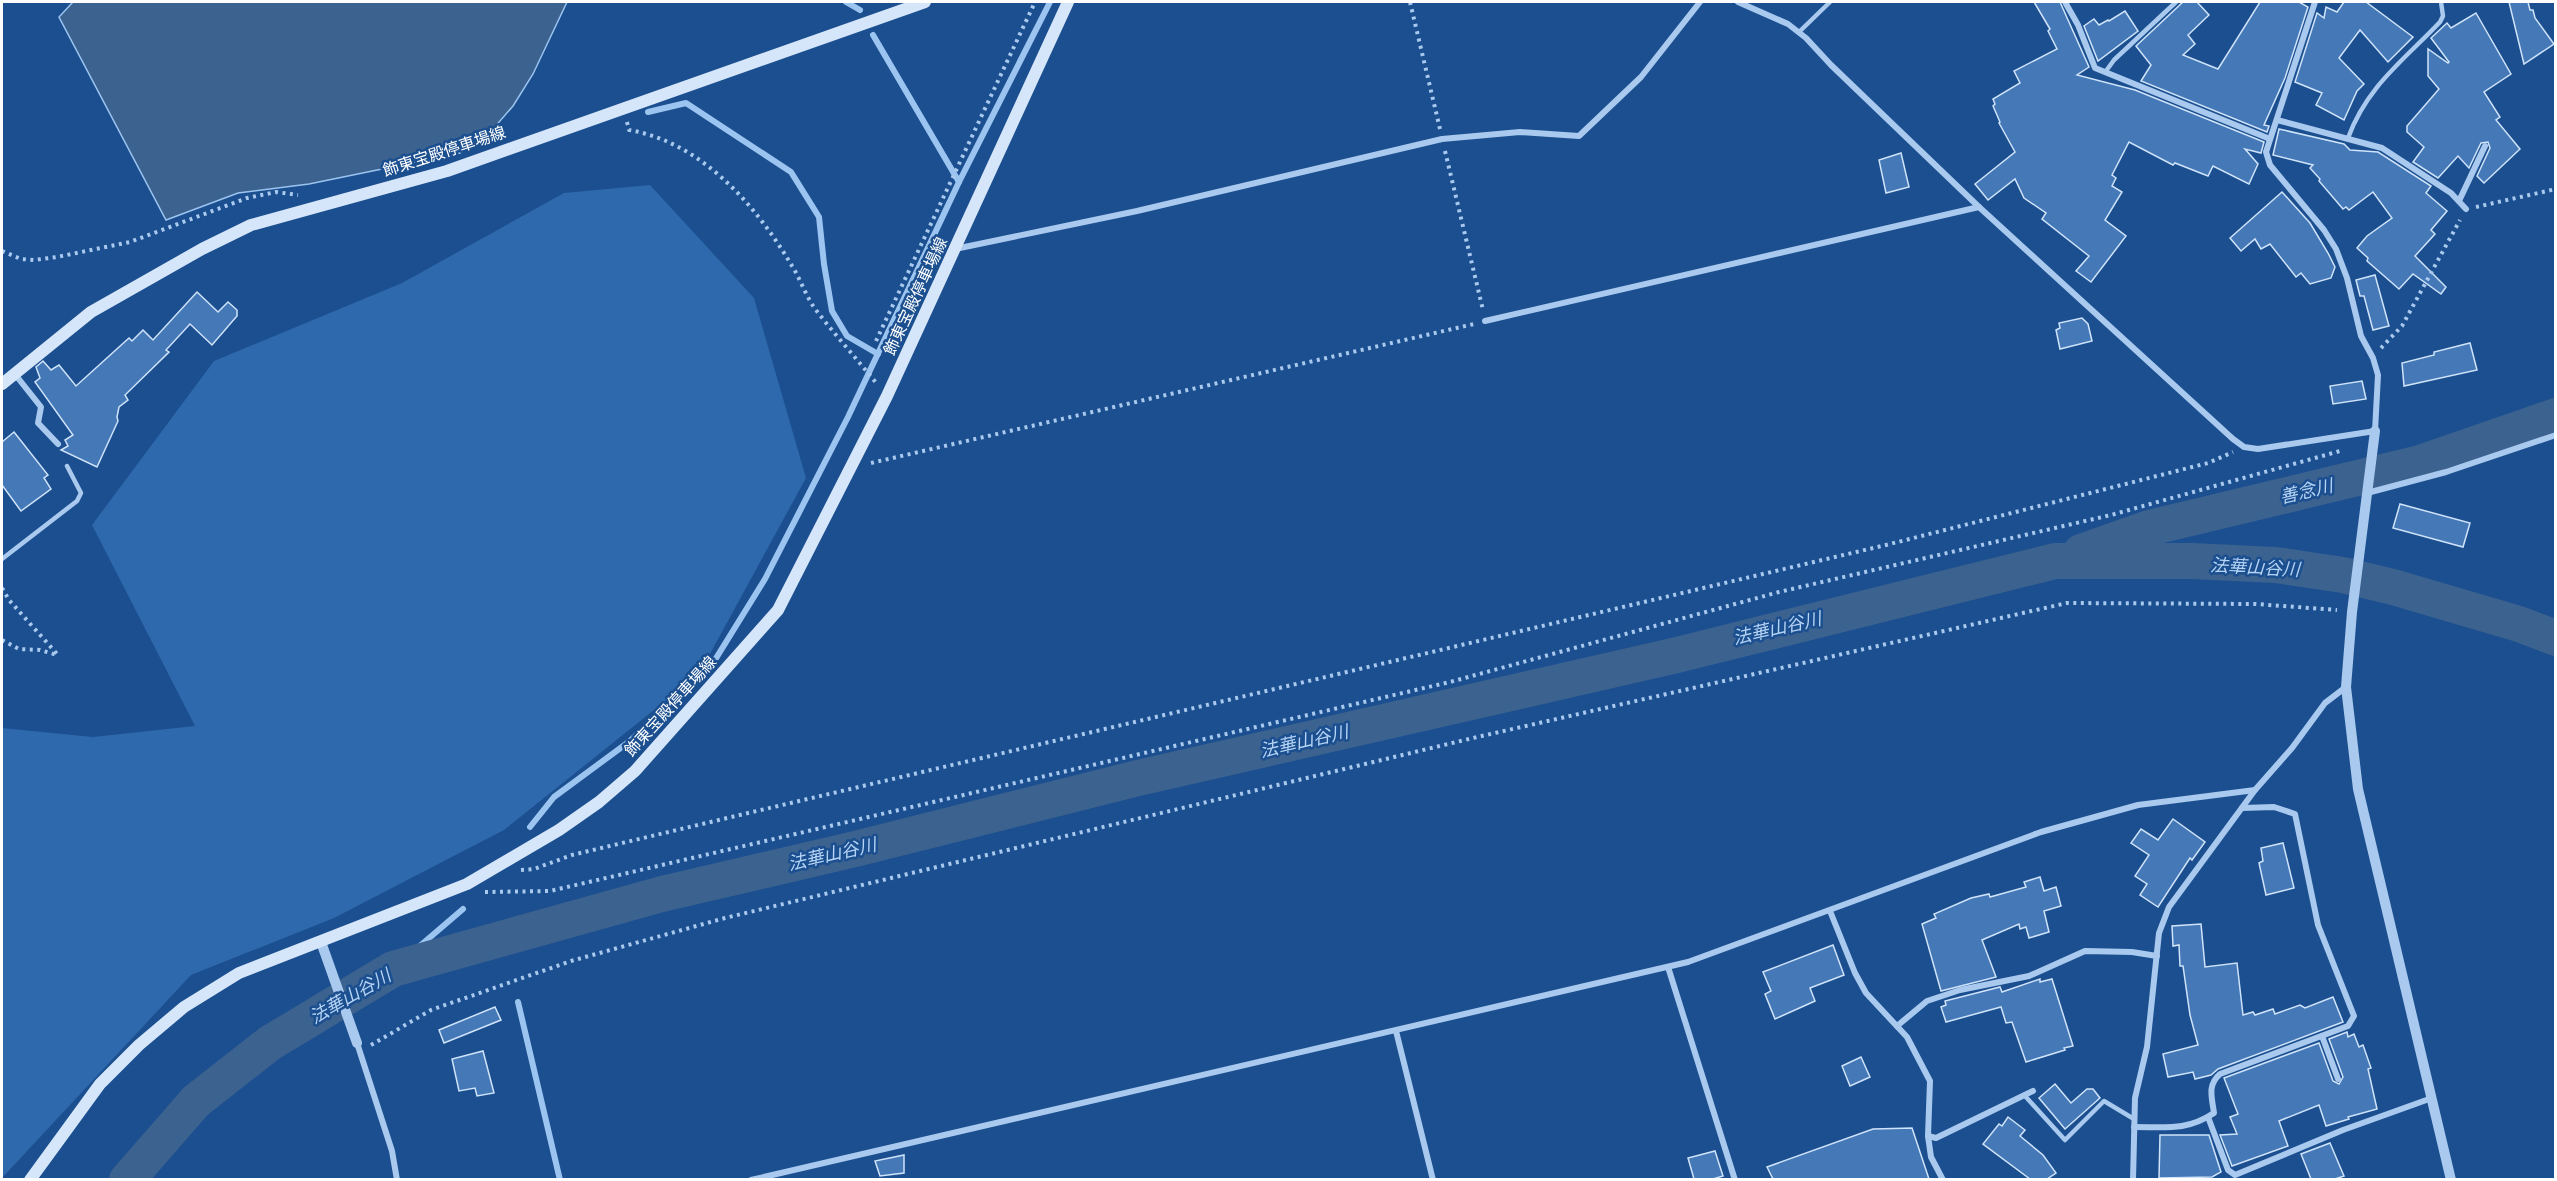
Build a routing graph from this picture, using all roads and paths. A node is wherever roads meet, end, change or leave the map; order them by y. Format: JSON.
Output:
{"nodes":[{"id":1,"x":925,"y":2,"type":"edge"},
{"id":2,"x":1035,"y":2,"type":"edge"},
{"id":3,"x":1068,"y":2,"type":"edge"},
{"id":4,"x":1410,"y":2,"type":"edge"},
{"id":5,"x":1700,"y":2,"type":"edge"},
{"id":6,"x":1738,"y":2,"type":"edge"},
{"id":7,"x":1830,"y":2,"type":"edge"},
{"id":8,"x":2065,"y":2,"type":"edge"},
{"id":9,"x":2176,"y":2,"type":"edge"},
{"id":10,"x":2315,"y":2,"type":"edge"},
{"id":11,"x":2441,"y":2,"type":"edge"},
{"id":12,"x":1799,"y":32,"type":"junction"},
{"id":13,"x":2106,"y":70,"type":"junction"},
{"id":14,"x":622,"y":107,"type":"junction"},
{"id":15,"x":2277,"y":120,"type":"junction"},
{"id":16,"x":2348,"y":138,"type":"junction"},
{"id":17,"x":1442,"y":139,"type":"junction"},
{"id":18,"x":2270,"y":139,"type":"junction"},
{"id":19,"x":2485,"y":146,"type":"dead end"},
{"id":20,"x":2556,"y":189,"type":"edge"},
{"id":21,"x":2459,"y":201,"type":"junction"},
{"id":22,"x":323,"y":204,"type":"junction"},
{"id":23,"x":1979,"y":207,"type":"junction"},
{"id":24,"x":2466,"y":209,"type":"junction"},
{"id":25,"x":954,"y":249,"type":"junction"},
{"id":26,"x":2,"y":251,"type":"edge"},
{"id":27,"x":1485,"y":321,"type":"junction"},
{"id":28,"x":876,"y":342,"type":"dead end"},
{"id":29,"x":2373,"y":358,"type":"junction"},
{"id":30,"x":14,"y":373,"type":"junction"},
{"id":31,"x":2,"y":384,"type":"edge"},
{"id":32,"x":887,"y":396,"type":"junction"},
{"id":33,"x":2375,"y":431,"type":"junction"},
{"id":34,"x":2361,"y":433,"type":"junction"},
{"id":35,"x":2556,"y":435,"type":"edge"},
{"id":36,"x":58,"y":444,"type":"dead end"},
{"id":37,"x":2244,"y":447,"type":"junction"},
{"id":38,"x":67,"y":466,"type":"dead end"},
{"id":39,"x":853,"y":467,"type":"junction"},
{"id":40,"x":2367,"y":491,"type":"junction"},
{"id":41,"x":2,"y":559,"type":"edge"},
{"id":42,"x":2,"y":588,"type":"edge"},
{"id":43,"x":2353,"y":609,"type":"junction"},
{"id":44,"x":2,"y":639,"type":"edge"},
{"id":45,"x":2346,"y":687,"type":"junction"},
{"id":46,"x":2255,"y":790,"type":"junction"},
{"id":47,"x":2242,"y":808,"type":"junction"},
{"id":48,"x":490,"y":873,"type":"junction"},
{"id":49,"x":488,"y":893,"type":"dead end"},
{"id":50,"x":1830,"y":911,"type":"junction"},
{"id":51,"x":321,"y":942,"type":"junction"},
{"id":52,"x":2157,"y":956,"type":"junction"},
{"id":53,"x":1668,"y":967,"type":"junction"},
{"id":54,"x":1897,"y":1026,"type":"junction"},
{"id":55,"x":1396,"y":1031,"type":"junction"},
{"id":56,"x":2322,"y":1036,"type":"junction"},
{"id":57,"x":358,"y":1047,"type":"junction"},
{"id":58,"x":2338,"y":1079,"type":"dead end"},
{"id":59,"x":2033,"y":1091,"type":"dead end"},
{"id":60,"x":2025,"y":1096,"type":"junction"},
{"id":61,"x":2432,"y":1098,"type":"junction"},
{"id":62,"x":2208,"y":1117,"type":"junction"},
{"id":63,"x":2134,"y":1119,"type":"junction"},
{"id":64,"x":2134,"y":1127,"type":"junction"},
{"id":65,"x":1928,"y":1136,"type":"junction"},
{"id":66,"x":30,"y":1179,"type":"edge"},
{"id":67,"x":397,"y":1179,"type":"edge"},
{"id":68,"x":751,"y":1179,"type":"edge"},
{"id":69,"x":1432,"y":1179,"type":"edge"},
{"id":70,"x":1735,"y":1179,"type":"edge"},
{"id":71,"x":1943,"y":1179,"type":"edge"},
{"id":72,"x":2133,"y":1179,"type":"edge"},
{"id":73,"x":2451,"y":1179,"type":"edge"}],
"edges":[{"from":1,"to":14,"type":"main road","name":"飾東宝殿停車場線"},
{"from":2,"to":28,"type":"path"},
{"from":3,"to":25,"type":"main road","name":"飾東宝殿停車場線"},
{"from":4,"to":17,"type":"path"},
{"from":5,"to":17,"type":"street"},
{"from":6,"to":12,"type":"street"},
{"from":7,"to":12,"type":"lane"},
{"from":8,"to":13,"type":"street"},
{"from":9,"to":13,"type":"lane"},
{"from":10,"to":15,"type":"street"},
{"from":11,"to":16,"type":"lane"},
{"from":12,"to":23,"type":"street"},
{"from":13,"to":18,"type":"street"},
{"from":14,"to":22,"type":"main road","name":"飾東宝殿停車場線"},
{"from":14,"to":32,"type":"path"},
{"from":15,"to":16,"type":"street"},
{"from":15,"to":18,"type":"street"},
{"from":16,"to":21,"type":"street"},
{"from":17,"to":25,"type":"street"},
{"from":17,"to":27,"type":"path"},
{"from":18,"to":29,"type":"street"},
{"from":19,"to":21,"type":"street"},
{"from":20,"to":24,"type":"path"},
{"from":21,"to":24,"type":"street"},
{"from":22,"to":26,"type":"path"},
{"from":22,"to":30,"type":"main road","name":"飾東宝殿停車場線"},
{"from":23,"to":27,"type":"street"},
{"from":23,"to":37,"type":"street"},
{"from":24,"to":29,"type":"path"},
{"from":25,"to":32,"type":"main road","name":"飾東宝殿停車場線"},
{"from":27,"to":39,"type":"path"},
{"from":29,"to":33,"type":"street"},
{"from":30,"to":31,"type":"main road","name":"飾東宝殿停車場線"},
{"from":30,"to":36,"type":"street"},
{"from":32,"to":39,"type":"main road","name":"飾東宝殿停車場線"},
{"from":33,"to":34,"type":"street"},
{"from":33,"to":40,"type":"street"},
{"from":34,"to":37,"type":"street"},
{"from":34,"to":49,"type":"path"},
{"from":35,"to":40,"type":"street"},
{"from":37,"to":48,"type":"path"},
{"from":38,"to":41,"type":"lane"},
{"from":39,"to":48,"type":"main road","name":"飾東宝殿停車場線"},
{"from":40,"to":43,"type":"street"},
{"from":42,"to":44,"type":"path"},
{"from":43,"to":45,"type":"street"},
{"from":43,"to":57,"type":"path"},
{"from":45,"to":46,"type":"street"},
{"from":45,"to":61,"type":"street"},
{"from":46,"to":47,"type":"street"},
{"from":46,"to":50,"type":"street"},
{"from":47,"to":52,"type":"street"},
{"from":47,"to":56,"type":"street"},
{"from":48,"to":51,"type":"main road","name":"飾東宝殿停車場線"},
{"from":50,"to":53,"type":"street"},
{"from":50,"to":54,"type":"street"},
{"from":51,"to":57,"type":"street"},
{"from":51,"to":66,"type":"main road","name":"飾東宝殿停車場線"},
{"from":52,"to":54,"type":"street"},
{"from":52,"to":63,"type":"street"},
{"from":53,"to":55,"type":"street"},
{"from":53,"to":70,"type":"street"},
{"from":54,"to":65,"type":"street"},
{"from":55,"to":68,"type":"street"},
{"from":55,"to":69,"type":"street"},
{"from":56,"to":58,"type":"street"},
{"from":56,"to":62,"type":"street"},
{"from":57,"to":67,"type":"street"},
{"from":59,"to":60,"type":"street"},
{"from":60,"to":63,"type":"lane"},
{"from":60,"to":65,"type":"street"},
{"from":61,"to":62,"type":"street"},
{"from":61,"to":73,"type":"street"},
{"from":62,"to":64,"type":"street"},
{"from":63,"to":64,"type":"street"},
{"from":64,"to":72,"type":"street"},
{"from":65,"to":71,"type":"street"}]}
